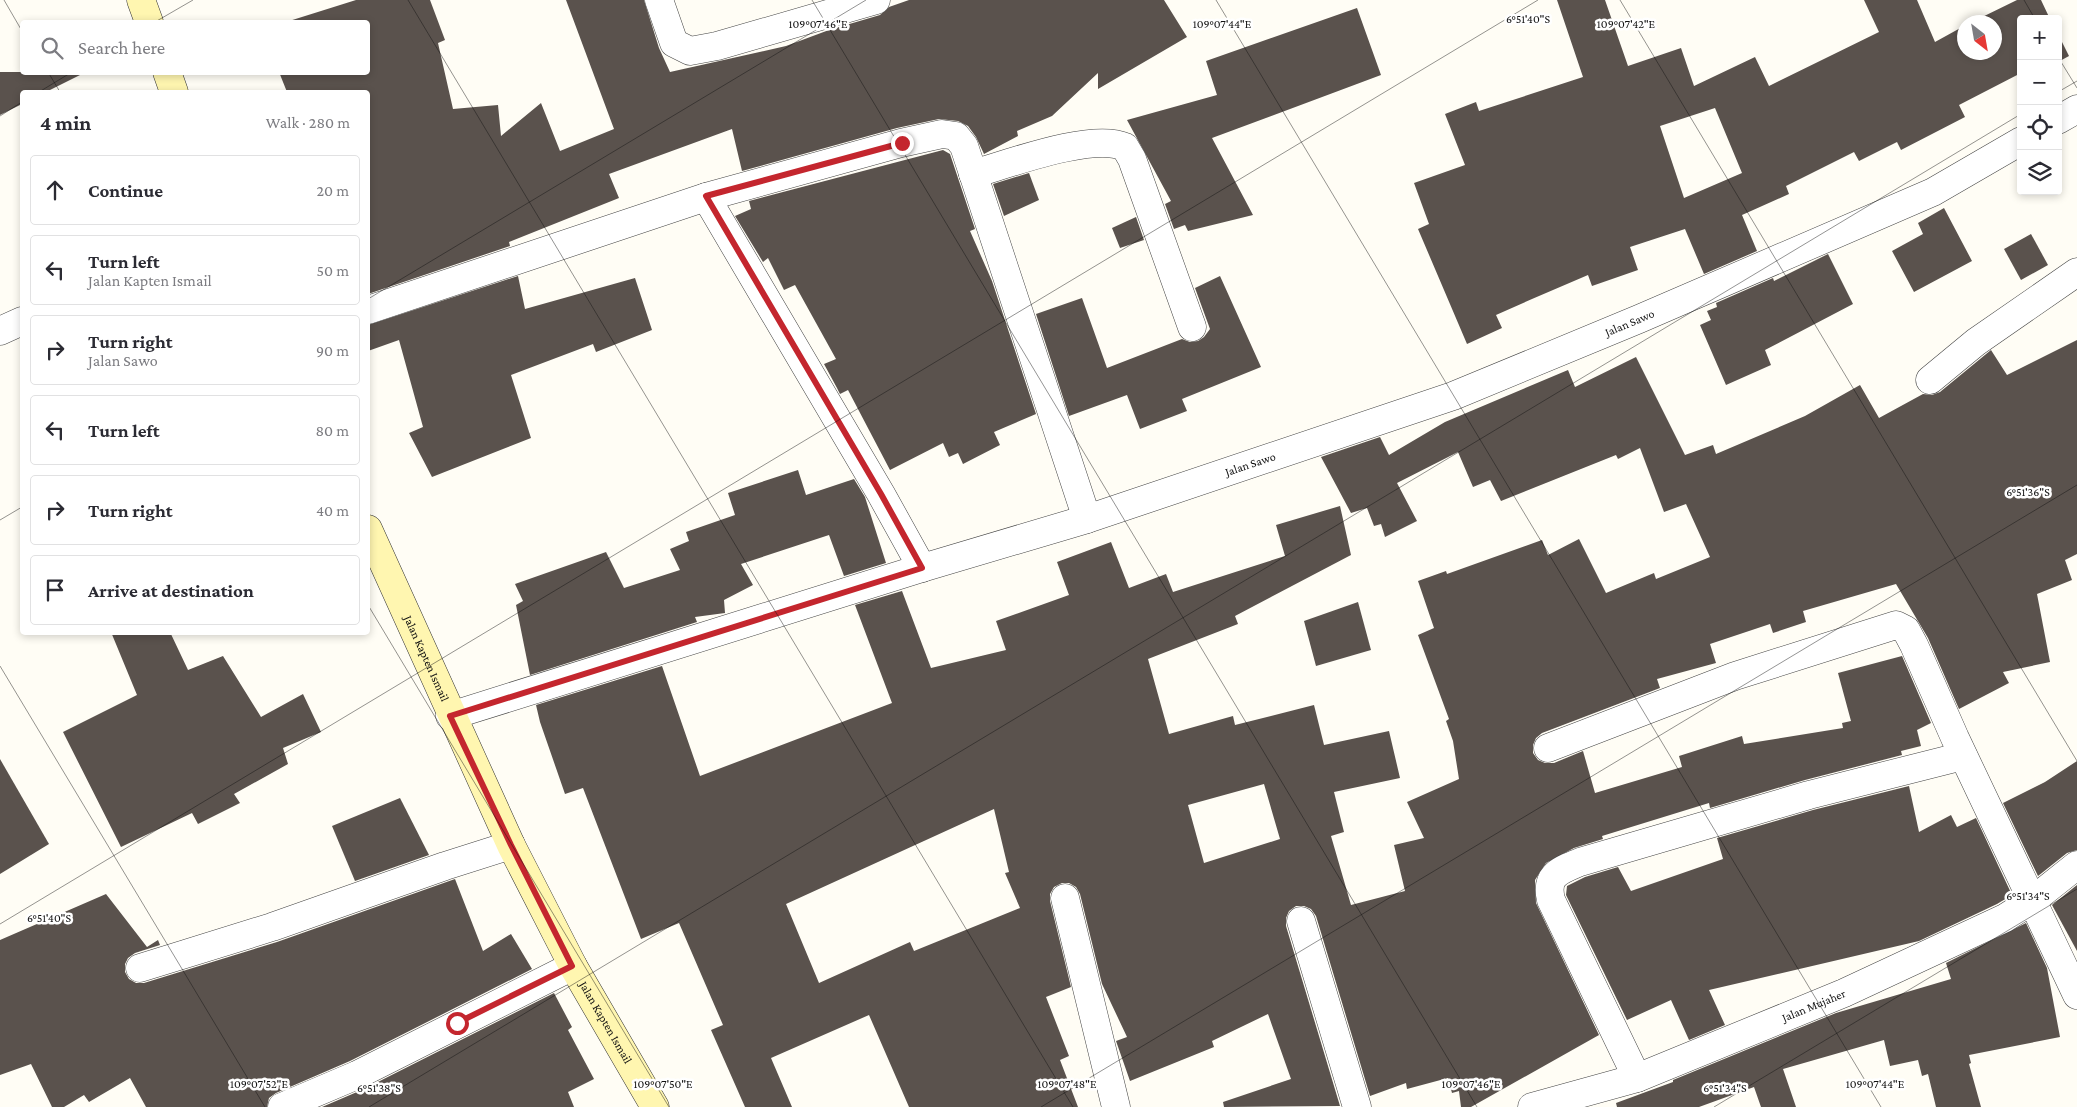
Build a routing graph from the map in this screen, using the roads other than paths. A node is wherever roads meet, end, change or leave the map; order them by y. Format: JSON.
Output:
{"nodes":[{"id":1,"x":141,"y":0,"type":"edge"},
{"id":2,"x":659,"y":0,"type":"edge"},
{"id":3,"x":876,"y":0,"type":"edge"},
{"id":4,"x":828,"y":7,"type":"edge"},
{"id":5,"x":148,"y":20,"type":"edge"},
{"id":6,"x":168,"y":75,"type":"edge"},
{"id":7,"x":173,"y":90,"type":"edge"},
{"id":8,"x":2077,"y":109,"type":"edge"},
{"id":9,"x":2062,"y":118,"type":"edge"},
{"id":10,"x":2017,"y":143,"type":"edge"},
{"id":11,"x":973,"y":174,"type":"junction"},
{"id":12,"x":706,"y":196,"type":"junction"},
{"id":13,"x":2077,"y":272,"type":"edge"},
{"id":14,"x":370,"y":309,"type":"edge"},
{"id":15,"x":20,"y":322,"type":"edge"},
{"id":16,"x":1192,"y":327,"type":"dead end"},
{"id":17,"x":0,"y":331,"type":"edge"},
{"id":18,"x":1930,"y":380,"type":"dead end"},
{"id":19,"x":1087,"y":519,"type":"junction"},
{"id":20,"x":370,"y":534,"type":"edge"},
{"id":21,"x":922,"y":568,"type":"junction"},
{"id":22,"x":450,"y":716,"type":"junction"},
{"id":23,"x":1548,"y":748,"type":"dead end"},
{"id":24,"x":1963,"y":756,"type":"junction"},
{"id":25,"x":511,"y":845,"type":"junction"},
{"id":26,"x":2077,"y":865,"type":"edge"},
{"id":27,"x":1065,"y":898,"type":"dead end"},
{"id":28,"x":2033,"y":900,"type":"junction"},
{"id":29,"x":1301,"y":922,"type":"dead end"},
{"id":30,"x":572,"y":966,"type":"junction"},
{"id":31,"x":140,"y":968,"type":"dead end"},
{"id":32,"x":2077,"y":995,"type":"edge"},
{"id":33,"x":1637,"y":1078,"type":"junction"},
{"id":34,"x":282,"y":1107,"type":"edge"},
{"id":35,"x":655,"y":1107,"type":"edge"},
{"id":36,"x":1116,"y":1107,"type":"edge"},
{"id":37,"x":1357,"y":1107,"type":"edge"},
{"id":38,"x":1532,"y":1107,"type":"edge"}],
"edges":[{"from":1,"to":5,"type":"street"},
{"from":2,"to":4,"type":"street"},
{"from":3,"to":4,"type":"street"},
{"from":6,"to":7,"type":"street"},
{"from":8,"to":9,"type":"street"},
{"from":10,"to":19,"type":"street","name":"Jalan Sawo"},
{"from":11,"to":12,"type":"street"},
{"from":11,"to":16,"type":"street"},
{"from":11,"to":19,"type":"street"},
{"from":12,"to":14,"type":"street"},
{"from":12,"to":21,"type":"street"},
{"from":13,"to":18,"type":"street"},
{"from":15,"to":17,"type":"street"},
{"from":19,"to":21,"type":"street","name":"Jalan Sawo"},
{"from":20,"to":22,"type":"street","name":"Jalan Kapten Ismail"},
{"from":21,"to":22,"type":"street","name":"Jalan Sawo"},
{"from":22,"to":25,"type":"street","name":"Jalan Kapten Ismail"},
{"from":23,"to":24,"type":"street"},
{"from":24,"to":28,"type":"street"},
{"from":24,"to":33,"type":"street"},
{"from":25,"to":30,"type":"street","name":"Jalan Kapten Ismail"},
{"from":25,"to":31,"type":"street"},
{"from":26,"to":28,"type":"street","name":"Jalan Mujaher"},
{"from":27,"to":36,"type":"street"},
{"from":28,"to":32,"type":"street"},
{"from":28,"to":33,"type":"street","name":"Jalan Mujaher"},
{"from":29,"to":37,"type":"street"},
{"from":30,"to":34,"type":"street"},
{"from":30,"to":35,"type":"street","name":"Jalan Kapten Ismail"},
{"from":33,"to":38,"type":"street","name":"Jalan Mujaher"}]}
